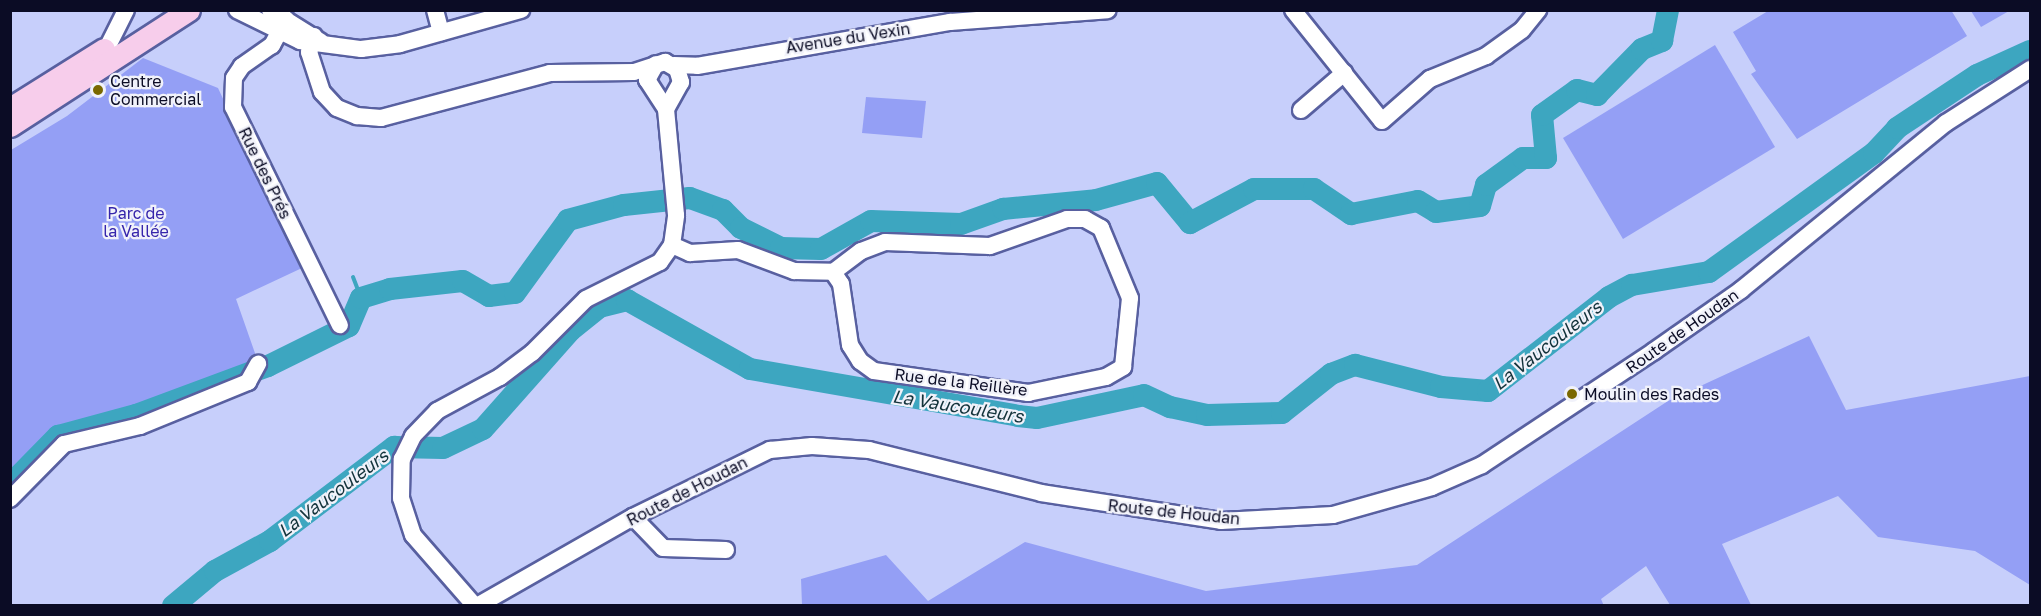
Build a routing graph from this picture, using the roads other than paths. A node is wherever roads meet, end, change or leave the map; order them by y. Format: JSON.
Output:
{"nodes":[{"id":1,"x":126,"y":10,"type":"edge"},
{"id":2,"x":163,"y":10,"type":"edge"},
{"id":3,"x":189,"y":10,"type":"edge"},
{"id":4,"x":237,"y":10,"type":"edge"},
{"id":5,"x":270,"y":10,"type":"edge"},
{"id":6,"x":435,"y":10,"type":"edge"},
{"id":7,"x":521,"y":10,"type":"edge"},
{"id":8,"x":1108,"y":10,"type":"edge"},
{"id":9,"x":1293,"y":10,"type":"edge"},
{"id":10,"x":1538,"y":10,"type":"edge"},
{"id":11,"x":283,"y":25,"type":"junction"},
{"id":12,"x":441,"y":32,"type":"junction"},
{"id":13,"x":316,"y":42,"type":"junction"},
{"id":14,"x":108,"y":46,"type":"junction"},
{"id":15,"x":674,"y":65,"type":"junction"},
{"id":16,"x":697,"y":66,"type":"junction"},
{"id":17,"x":2031,"y":69,"type":"edge"},
{"id":18,"x":1344,"y":73,"type":"junction"},
{"id":19,"x":678,"y":88,"type":"junction"},
{"id":20,"x":651,"y":89,"type":"junction"},
{"id":21,"x":10,"y":108,"type":"edge"},
{"id":22,"x":1301,"y":110,"type":"dead end"},
{"id":23,"x":10,"y":126,"type":"edge"},
{"id":24,"x":672,"y":245,"type":"junction"},
{"id":25,"x":833,"y":272,"type":"junction"},
{"id":26,"x":340,"y":325,"type":"dead end"},
{"id":27,"x":258,"y":364,"type":"dead end"},
{"id":28,"x":10,"y":499,"type":"edge"},
{"id":29,"x":633,"y":517,"type":"junction"},
{"id":30,"x":726,"y":550,"type":"dead end"},
{"id":31,"x":476,"y":606,"type":"edge"}],
"edges":[{"from":1,"to":14,"type":"street"},
{"from":2,"to":14,"type":"main road"},
{"from":3,"to":23,"type":"main road"},
{"from":4,"to":11,"type":"street"},
{"from":5,"to":11,"type":"street"},
{"from":6,"to":12,"type":"street"},
{"from":7,"to":12,"type":"street"},
{"from":8,"to":16,"type":"street","name":"Avenue du Vexin"},
{"from":9,"to":18,"type":"street"},
{"from":10,"to":18,"type":"street"},
{"from":11,"to":13,"type":"street"},
{"from":11,"to":26,"type":"street","name":"Rue des Prés"},
{"from":12,"to":13,"type":"street"},
{"from":13,"to":20,"type":"street"},
{"from":14,"to":21,"type":"main road"},
{"from":15,"to":16,"type":"street","name":"Avenue du Vexin"},
{"from":15,"to":19,"type":"street"},
{"from":15,"to":20,"type":"street","name":"Avenue du Vexin"},
{"from":16,"to":19,"type":"street"},
{"from":17,"to":29,"type":"street","name":"Route de Houdan"},
{"from":18,"to":22,"type":"street"},
{"from":19,"to":20,"type":"street"},
{"from":20,"to":24,"type":"street"},
{"from":24,"to":25,"type":"street"},
{"from":24,"to":31,"type":"street"},
{"from":25,"to":25,"type":"street","name":"Rue de la Reillère"},
{"from":27,"to":28,"type":"street"},
{"from":29,"to":30,"type":"street"},
{"from":29,"to":31,"type":"street","name":"Route de Houdan"}]}
